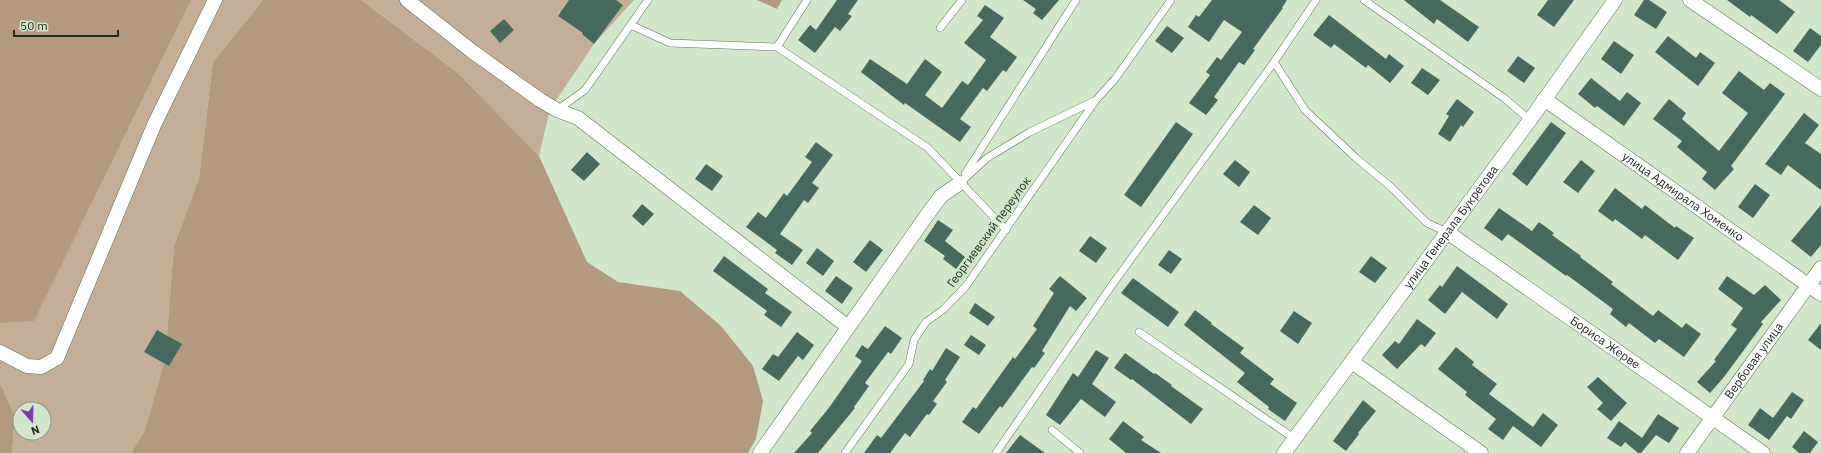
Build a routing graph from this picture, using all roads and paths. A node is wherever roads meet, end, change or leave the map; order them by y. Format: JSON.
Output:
{"nodes":[{"id":1,"x":216,"y":0,"type":"edge"},
{"id":2,"x":407,"y":0,"type":"edge"},
{"id":3,"x":648,"y":0,"type":"edge"},
{"id":4,"x":807,"y":0,"type":"edge"},
{"id":5,"x":962,"y":0,"type":"edge"},
{"id":6,"x":1076,"y":0,"type":"edge"},
{"id":7,"x":1171,"y":0,"type":"edge"},
{"id":8,"x":1316,"y":0,"type":"edge"},
{"id":9,"x":1364,"y":0,"type":"edge"},
{"id":10,"x":1616,"y":0,"type":"edge"},
{"id":11,"x":1690,"y":0,"type":"edge"},
{"id":12,"x":631,"y":26,"type":"junction"},
{"id":13,"x":940,"y":28,"type":"dead end"},
{"id":14,"x":777,"y":47,"type":"junction"},
{"id":15,"x":1274,"y":62,"type":"junction"},
{"id":16,"x":1821,"y":89,"type":"edge"},
{"id":17,"x":1544,"y":99,"type":"junction"},
{"id":18,"x":1096,"y":100,"type":"junction"},
{"id":19,"x":557,"y":110,"type":"junction"},
{"id":20,"x":1530,"y":120,"type":"junction"},
{"id":21,"x":960,"y":183,"type":"junction"},
{"id":22,"x":1006,"y":230,"type":"junction"},
{"id":23,"x":1447,"y":232,"type":"junction"},
{"id":24,"x":1821,"y":268,"type":"edge"},
{"id":25,"x":1810,"y":285,"type":"junction"},
{"id":26,"x":1821,"y":294,"type":"edge"},
{"id":27,"x":848,"y":326,"type":"junction"},
{"id":28,"x":1139,"y":332,"type":"dead end"},
{"id":29,"x":0,"y":352,"type":"edge"},
{"id":30,"x":1352,"y":362,"type":"junction"},
{"id":31,"x":1713,"y":418,"type":"junction"},
{"id":32,"x":1052,"y":430,"type":"dead end"},
{"id":33,"x":1294,"y":439,"type":"junction"},
{"id":34,"x":760,"y":453,"type":"edge"},
{"id":35,"x":845,"y":453,"type":"edge"},
{"id":36,"x":996,"y":453,"type":"edge"},
{"id":37,"x":1080,"y":453,"type":"edge"},
{"id":38,"x":1284,"y":453,"type":"edge"},
{"id":39,"x":1481,"y":453,"type":"edge"},
{"id":40,"x":1687,"y":453,"type":"edge"},
{"id":41,"x":1763,"y":453,"type":"edge"}],
"edges":[{"from":1,"to":29,"type":"street"},
{"from":2,"to":19,"type":"street"},
{"from":3,"to":12,"type":"lane"},
{"from":4,"to":14,"type":"lane"},
{"from":5,"to":13,"type":"lane"},
{"from":6,"to":21,"type":"lane"},
{"from":7,"to":18,"type":"lane"},
{"from":8,"to":15,"type":"lane"},
{"from":9,"to":20,"type":"lane"},
{"from":10,"to":17,"type":"street","name":"улица Генерала Букретова"},
{"from":11,"to":16,"type":"street"},
{"from":12,"to":14,"type":"lane"},
{"from":12,"to":19,"type":"lane"},
{"from":14,"to":21,"type":"lane"},
{"from":15,"to":23,"type":"lane"},
{"from":15,"to":36,"type":"lane"},
{"from":17,"to":20,"type":"street","name":"улица Генерала Букретова"},
{"from":17,"to":25,"type":"street","name":"улица Адмирала Хоменко"},
{"from":18,"to":21,"type":"lane"},
{"from":18,"to":22,"type":"lane","name":"Георгиевский переулок"},
{"from":19,"to":27,"type":"street"},
{"from":20,"to":23,"type":"street","name":"улица Генерала Букретова"},
{"from":21,"to":22,"type":"lane"},
{"from":21,"to":27,"type":"street"},
{"from":22,"to":35,"type":"lane","name":"Георгиевский переулок"},
{"from":23,"to":30,"type":"street","name":"улица Генерала Букретова"},
{"from":23,"to":31,"type":"street","name":"Бориса Жерве"},
{"from":24,"to":25,"type":"street","name":"Вербовая улица"},
{"from":25,"to":26,"type":"street","name":"улица Адмирала Хоменко"},
{"from":25,"to":31,"type":"street","name":"Вербовая улица"},
{"from":27,"to":34,"type":"street"},
{"from":28,"to":33,"type":"lane"},
{"from":30,"to":33,"type":"street","name":"улица Генерала Букретова"},
{"from":30,"to":39,"type":"street"},
{"from":31,"to":40,"type":"street","name":"Вербовая улица"},
{"from":31,"to":41,"type":"street","name":"Бориса Жерве"},
{"from":32,"to":37,"type":"lane"},
{"from":33,"to":38,"type":"street","name":"улица Генерала Букретова"}]}
